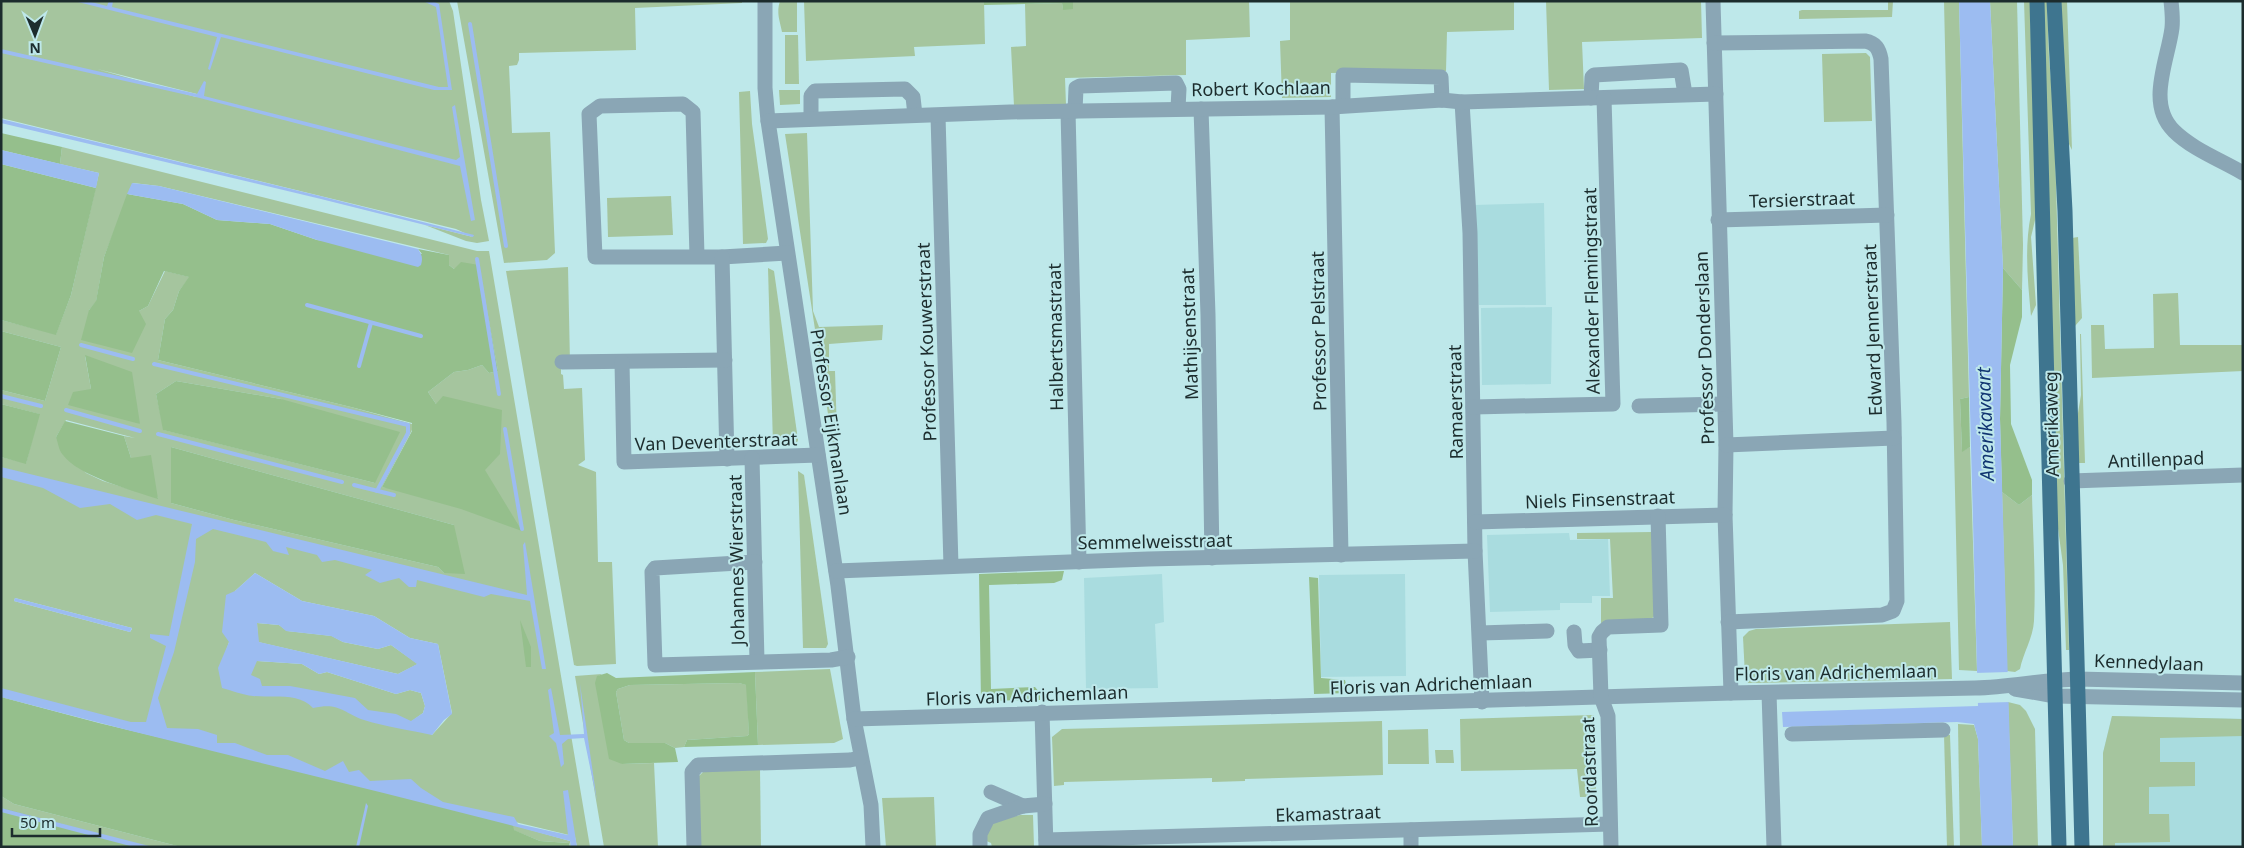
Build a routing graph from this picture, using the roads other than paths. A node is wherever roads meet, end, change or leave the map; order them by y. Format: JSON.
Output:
{"nodes":[{"id":1,"x":765,"y":1,"type":"edge"},
{"id":2,"x":1713,"y":1,"type":"edge"},
{"id":3,"x":2037,"y":1,"type":"edge"},
{"id":4,"x":2054,"y":1,"type":"edge"},
{"id":5,"x":2172,"y":1,"type":"edge"},
{"id":6,"x":1714,"y":43,"type":"junction"},
{"id":7,"x":1685,"y":94,"type":"junction"},
{"id":8,"x":1716,"y":94,"type":"junction"},
{"id":9,"x":1598,"y":98,"type":"junction"},
{"id":10,"x":1442,"y":100,"type":"junction"},
{"id":11,"x":1462,"y":102,"type":"junction"},
{"id":12,"x":1338,"y":106,"type":"junction"},
{"id":13,"x":1178,"y":108,"type":"junction"},
{"id":14,"x":1201,"y":109,"type":"junction"},
{"id":15,"x":1072,"y":111,"type":"junction"},
{"id":16,"x":915,"y":115,"type":"junction"},
{"id":17,"x":938,"y":116,"type":"junction"},
{"id":18,"x":811,"y":118,"type":"junction"},
{"id":19,"x":768,"y":121,"type":"junction"},
{"id":20,"x":2243,"y":173,"type":"edge"},
{"id":21,"x":1887,"y":215,"type":"junction"},
{"id":22,"x":1718,"y":220,"type":"junction"},
{"id":23,"x":787,"y":253,"type":"junction"},
{"id":24,"x":698,"y":256,"type":"junction"},
{"id":25,"x":722,"y":258,"type":"junction"},
{"id":26,"x":726,"y":360,"type":"junction"},
{"id":27,"x":562,"y":362,"type":"dead end"},
{"id":28,"x":622,"y":362,"type":"junction"},
{"id":29,"x":1724,"y":404,"type":"junction"},
{"id":30,"x":1639,"y":406,"type":"dead end"},
{"id":31,"x":1473,"y":407,"type":"junction"},
{"id":32,"x":1894,"y":438,"type":"junction"},
{"id":33,"x":1726,"y":445,"type":"junction"},
{"id":34,"x":818,"y":455,"type":"junction"},
{"id":35,"x":752,"y":458,"type":"junction"},
{"id":36,"x":727,"y":459,"type":"junction"},
{"id":37,"x":2243,"y":475,"type":"edge"},
{"id":38,"x":2071,"y":481,"type":"junction"},
{"id":39,"x":1725,"y":515,"type":"junction"},
{"id":40,"x":1658,"y":516,"type":"junction"},
{"id":41,"x":1475,"y":522,"type":"junction"},
{"id":42,"x":1476,"y":551,"type":"junction"},
{"id":43,"x":1341,"y":555,"type":"junction"},
{"id":44,"x":1212,"y":558,"type":"junction"},
{"id":45,"x":755,"y":562,"type":"junction"},
{"id":46,"x":1079,"y":562,"type":"junction"},
{"id":47,"x":951,"y":566,"type":"junction"},
{"id":48,"x":836,"y":571,"type":"junction"},
{"id":49,"x":1728,"y":622,"type":"junction"},
{"id":50,"x":1547,"y":631,"type":"dead end"},
{"id":51,"x":1574,"y":632,"type":"dead end"},
{"id":52,"x":1480,"y":633,"type":"junction"},
{"id":53,"x":1600,"y":650,"type":"junction"},
{"id":54,"x":848,"y":657,"type":"junction"},
{"id":55,"x":757,"y":661,"type":"junction"},
{"id":56,"x":2055,"y":679,"type":"junction"},
{"id":57,"x":2077,"y":679,"type":"junction"},
{"id":58,"x":2243,"y":684,"type":"edge"},
{"id":59,"x":2009,"y":687,"type":"junction"},
{"id":60,"x":1731,"y":693,"type":"junction"},
{"id":61,"x":1769,"y":693,"type":"junction"},
{"id":62,"x":2055,"y":696,"type":"junction"},
{"id":63,"x":2077,"y":696,"type":"junction"},
{"id":64,"x":1601,"y":697,"type":"junction"},
{"id":65,"x":2243,"y":700,"type":"edge"},
{"id":66,"x":1482,"y":702,"type":"junction"},
{"id":67,"x":1042,"y":712,"type":"junction"},
{"id":68,"x":854,"y":719,"type":"junction"},
{"id":69,"x":1943,"y":730,"type":"dead end"},
{"id":70,"x":1792,"y":734,"type":"dead end"},
{"id":71,"x":860,"y":758,"type":"junction"},
{"id":72,"x":991,"y":792,"type":"dead end"},
{"id":73,"x":1045,"y":804,"type":"junction"},
{"id":74,"x":1023,"y":806,"type":"junction"},
{"id":75,"x":1610,"y":824,"type":"junction"},
{"id":76,"x":1411,"y":830,"type":"junction"},
{"id":77,"x":1228,"y":841,"type":"edge"},
{"id":78,"x":1046,"y":844,"type":"edge"},
{"id":79,"x":694,"y":847,"type":"edge"},
{"id":80,"x":873,"y":847,"type":"edge"},
{"id":81,"x":980,"y":847,"type":"edge"},
{"id":82,"x":1412,"y":847,"type":"edge"},
{"id":83,"x":1611,"y":847,"type":"edge"},
{"id":84,"x":1774,"y":847,"type":"edge"},
{"id":85,"x":2059,"y":847,"type":"edge"},
{"id":86,"x":2082,"y":847,"type":"edge"}],
"edges":[{"from":1,"to":19,"type":"street","name":"Professor Eijkmanlaan"},
{"from":2,"to":6,"type":"street","name":"Professor Donderslaan"},
{"from":3,"to":56,"type":"main road","name":"Amerikaweg"},
{"from":4,"to":38,"type":"main road","name":"Amerikaweg"},
{"from":5,"to":20,"type":"street"},
{"from":6,"to":8,"type":"street","name":"Professor Donderslaan"},
{"from":6,"to":21,"type":"street","name":"Edward Jennerstraat"},
{"from":7,"to":8,"type":"street","name":"Robert Kochlaan"},
{"from":7,"to":9,"type":"street","name":"Robert Kochlaan"},
{"from":7,"to":9,"type":"street"},
{"from":8,"to":22,"type":"street","name":"Professor Donderslaan"},
{"from":9,"to":11,"type":"street","name":"Robert Kochlaan"},
{"from":9,"to":31,"type":"street","name":"Alexander Flemingstraat"},
{"from":10,"to":11,"type":"street","name":"Robert Kochlaan"},
{"from":10,"to":12,"type":"street","name":"Robert Kochlaan"},
{"from":10,"to":12,"type":"street","name":"Robert Kochlaan"},
{"from":11,"to":31,"type":"street","name":"Ramaerstraat"},
{"from":12,"to":14,"type":"street","name":"Robert Kochlaan"},
{"from":12,"to":43,"type":"street","name":"Professor Pelstraat"},
{"from":13,"to":14,"type":"street","name":"Robert Kochlaan"},
{"from":13,"to":15,"type":"street","name":"Robert Kochlaan"},
{"from":13,"to":15,"type":"street","name":"Robert Kochlaan"},
{"from":14,"to":44,"type":"street","name":"Mathijsenstraat"},
{"from":15,"to":17,"type":"street","name":"Robert Kochlaan"},
{"from":15,"to":46,"type":"street","name":"Halbertsmastraat"},
{"from":16,"to":17,"type":"street","name":"Robert Kochlaan"},
{"from":16,"to":18,"type":"street","name":"Robert Kochlaan"},
{"from":16,"to":18,"type":"street"},
{"from":17,"to":47,"type":"street","name":"Professor Kouwerstraat"},
{"from":18,"to":19,"type":"street","name":"Robert Kochlaan"},
{"from":19,"to":23,"type":"street","name":"Professor Eijkmanlaan"},
{"from":21,"to":22,"type":"street","name":"Tersierstraat"},
{"from":21,"to":32,"type":"street","name":"Edward Jennerstraat"},
{"from":22,"to":29,"type":"street","name":"Professor Donderslaan"},
{"from":23,"to":25,"type":"street"},
{"from":23,"to":34,"type":"street","name":"Professor Eijkmanlaan"},
{"from":24,"to":24,"type":"street"},
{"from":24,"to":25,"type":"street"},
{"from":25,"to":26,"type":"street"},
{"from":26,"to":28,"type":"street"},
{"from":26,"to":36,"type":"street"},
{"from":27,"to":28,"type":"street"},
{"from":28,"to":36,"type":"street","name":"Van Deventerstraat"},
{"from":29,"to":30,"type":"street"},
{"from":29,"to":33,"type":"street","name":"Professor Donderslaan"},
{"from":31,"to":41,"type":"street","name":"Ramaerstraat"},
{"from":32,"to":33,"type":"street"},
{"from":32,"to":49,"type":"street","name":"Edward Jennerstraat"},
{"from":33,"to":39,"type":"street","name":"Professor Donderslaan"},
{"from":34,"to":35,"type":"street","name":"Van Deventerstraat"},
{"from":34,"to":48,"type":"street","name":"Professor Eijkmanlaan"},
{"from":35,"to":36,"type":"street","name":"Van Deventerstraat"},
{"from":35,"to":45,"type":"street","name":"Johannes Wierstraat"},
{"from":37,"to":38,"type":"street","name":"Antillenpad"},
{"from":38,"to":57,"type":"main road","name":"Amerikaweg"},
{"from":39,"to":40,"type":"street","name":"Niels Finsenstraat"},
{"from":39,"to":49,"type":"street","name":"Professor Donderslaan"},
{"from":40,"to":41,"type":"street","name":"Niels Finsenstraat"},
{"from":40,"to":53,"type":"street","name":"Roordastraat"},
{"from":41,"to":42,"type":"street","name":"Ramaerstraat"},
{"from":42,"to":43,"type":"street","name":"Semmelweisstraat"},
{"from":42,"to":52,"type":"street","name":"Ramaerstraat"},
{"from":43,"to":44,"type":"street","name":"Semmelweisstraat"},
{"from":44,"to":46,"type":"street","name":"Semmelweisstraat"},
{"from":45,"to":55,"type":"street","name":"Johannes Wierstraat"},
{"from":45,"to":55,"type":"street","name":"Johannes Wierstraat"},
{"from":46,"to":47,"type":"street","name":"Semmelweisstraat"},
{"from":47,"to":48,"type":"street","name":"Semmelweisstraat"},
{"from":48,"to":54,"type":"street","name":"Professor Eijkmanlaan"},
{"from":49,"to":60,"type":"street","name":"Professor Donderslaan"},
{"from":50,"to":52,"type":"street"},
{"from":51,"to":53,"type":"street"},
{"from":52,"to":66,"type":"street","name":"Ramaerstraat"},
{"from":53,"to":64,"type":"street","name":"Roordastraat"},
{"from":54,"to":55,"type":"street","name":"Johannes Wierstraat"},
{"from":54,"to":68,"type":"street","name":"Professor Eijkmanlaan"},
{"from":56,"to":57,"type":"street","name":"Kennedylaan"},
{"from":56,"to":59,"type":"street","name":"Floris van Adrichemlaan"},
{"from":56,"to":62,"type":"main road","name":"Amerikaweg"},
{"from":57,"to":58,"type":"street","name":"Kennedylaan"},
{"from":57,"to":63,"type":"main road","name":"Amerikaweg"},
{"from":59,"to":61,"type":"street","name":"Floris van Adrichemlaan"},
{"from":59,"to":62,"type":"street","name":"Floris van Adrichemlaan"},
{"from":60,"to":61,"type":"street","name":"Floris van Adrichemlaan"},
{"from":60,"to":64,"type":"street","name":"Floris van Adrichemlaan"},
{"from":61,"to":84,"type":"street"},
{"from":62,"to":63,"type":"street","name":"Kennedylaan"},
{"from":62,"to":85,"type":"main road","name":"Amerikaweg"},
{"from":63,"to":65,"type":"street","name":"Kennedylaan"},
{"from":63,"to":86,"type":"main road","name":"Amerikaweg"},
{"from":64,"to":66,"type":"street","name":"Floris van Adrichemlaan"},
{"from":64,"to":75,"type":"street","name":"Roordastraat"},
{"from":66,"to":67,"type":"street","name":"Floris van Adrichemlaan"},
{"from":67,"to":68,"type":"street","name":"Floris van Adrichemlaan"},
{"from":67,"to":73,"type":"street"},
{"from":68,"to":71,"type":"street","name":"Professor Eijkmanlaan"},
{"from":69,"to":70,"type":"street"},
{"from":71,"to":79,"type":"street"},
{"from":71,"to":80,"type":"street","name":"Professor Eijkmanlaan"},
{"from":72,"to":74,"type":"street"},
{"from":73,"to":74,"type":"street"},
{"from":73,"to":78,"type":"street"},
{"from":74,"to":81,"type":"street"},
{"from":75,"to":76,"type":"street","name":"Ekamastraat"},
{"from":75,"to":83,"type":"street","name":"Roordastraat"},
{"from":76,"to":77,"type":"street","name":"Ekamastraat"},
{"from":76,"to":82,"type":"street"},
{"from":77,"to":78,"type":"street","name":"Ekamastraat"}]}
